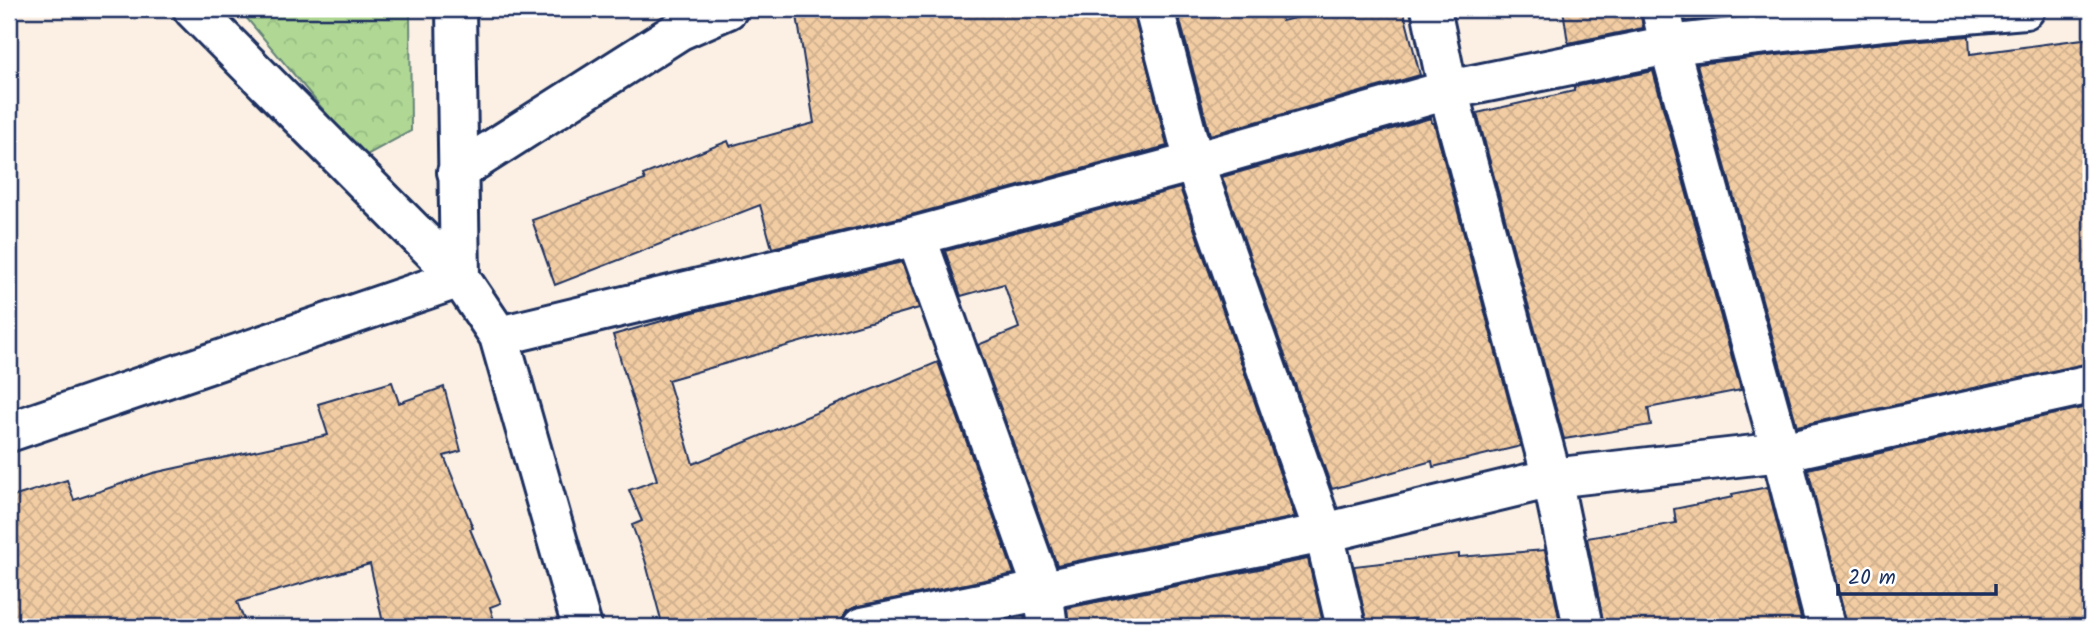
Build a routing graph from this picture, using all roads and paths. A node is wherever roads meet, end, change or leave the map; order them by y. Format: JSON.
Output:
{"nodes":[{"id":1,"x":193,"y":9,"type":"edge"},
{"id":2,"x":456,"y":9,"type":"edge"},
{"id":3,"x":728,"y":9,"type":"edge"},
{"id":4,"x":1154,"y":9,"type":"edge"},
{"id":5,"x":1431,"y":9,"type":"edge"},
{"id":6,"x":2025,"y":9,"type":"edge"},
{"id":7,"x":1883,"y":15,"type":"edge"},
{"id":8,"x":1665,"y":27,"type":"edge"},
{"id":9,"x":1448,"y":90,"type":"junction"},
{"id":10,"x":1194,"y":162,"type":"junction"},
{"id":11,"x":457,"y":172,"type":"junction"},
{"id":12,"x":916,"y":236,"type":"junction"},
{"id":13,"x":460,"y":278,"type":"junction"},
{"id":14,"x":499,"y":337,"type":"junction"},
{"id":15,"x":2091,"y":384,"type":"edge"},
{"id":16,"x":9,"y":432,"type":"edge"},
{"id":17,"x":1781,"y":452,"type":"junction"},
{"id":18,"x":1552,"y":478,"type":"junction"},
{"id":19,"x":1324,"y":533,"type":"junction"},
{"id":20,"x":1045,"y":609,"type":"edge"},
{"id":21,"x":582,"y":627,"type":"edge"},
{"id":22,"x":862,"y":627,"type":"edge"},
{"id":23,"x":1346,"y":627,"type":"edge"},
{"id":24,"x":1583,"y":627,"type":"edge"},
{"id":25,"x":1826,"y":627,"type":"edge"}],
"edges":[{"from":1,"to":13,"type":"street"},
{"from":2,"to":11,"type":"street"},
{"from":3,"to":11,"type":"street"},
{"from":4,"to":10,"type":"street"},
{"from":5,"to":9,"type":"street"},
{"from":6,"to":7,"type":"street"},
{"from":7,"to":8,"type":"street"},
{"from":8,"to":9,"type":"street"},
{"from":8,"to":17,"type":"street"},
{"from":9,"to":10,"type":"street"},
{"from":9,"to":18,"type":"street"},
{"from":10,"to":12,"type":"street"},
{"from":10,"to":19,"type":"street"},
{"from":11,"to":13,"type":"street"},
{"from":12,"to":14,"type":"street"},
{"from":12,"to":20,"type":"street"},
{"from":13,"to":14,"type":"street"},
{"from":13,"to":16,"type":"street"},
{"from":14,"to":21,"type":"street"},
{"from":15,"to":17,"type":"street"},
{"from":17,"to":18,"type":"street"},
{"from":17,"to":25,"type":"street"},
{"from":18,"to":19,"type":"street"},
{"from":18,"to":24,"type":"street"},
{"from":19,"to":20,"type":"street"},
{"from":19,"to":23,"type":"street"},
{"from":20,"to":22,"type":"street"}]}
